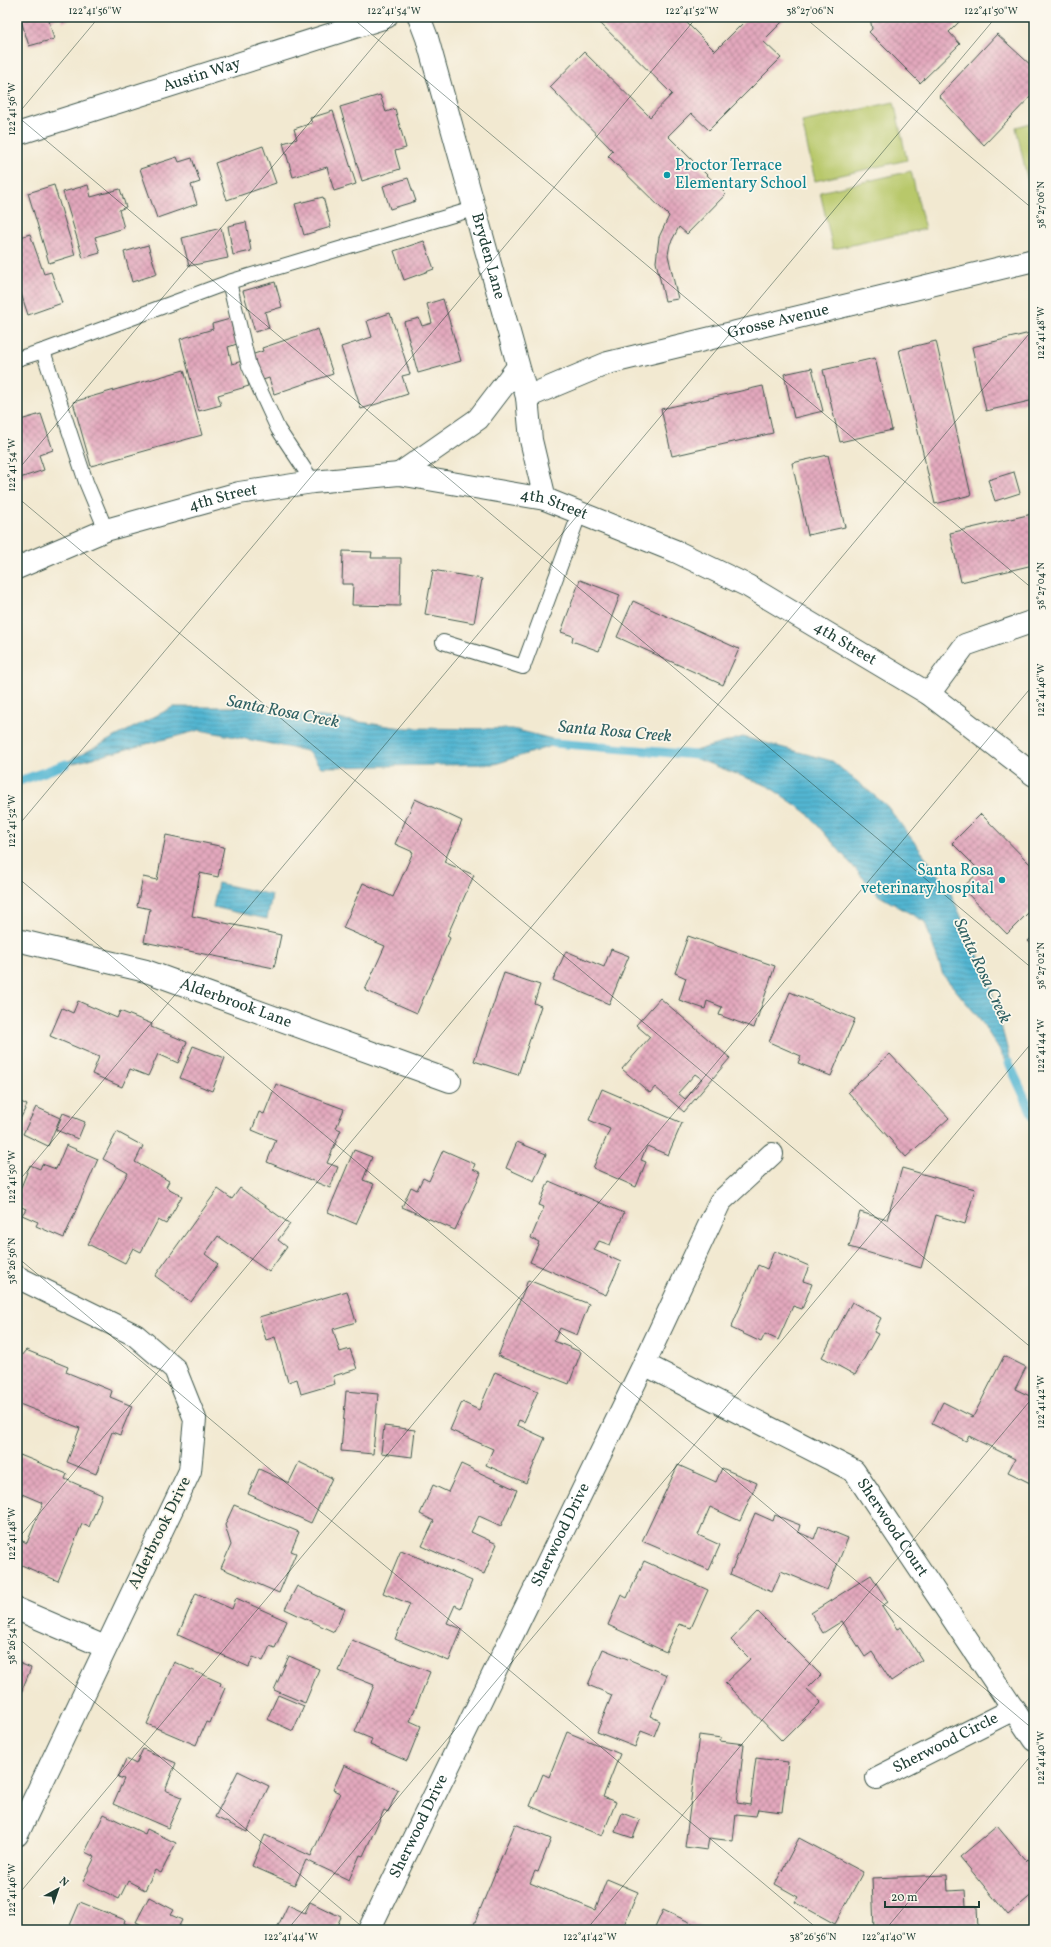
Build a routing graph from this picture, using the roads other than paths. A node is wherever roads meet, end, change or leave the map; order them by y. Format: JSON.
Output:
{"nodes":[{"id":1,"x":386,"y":17,"type":"edge"},
{"id":2,"x":419,"y":17,"type":"edge"},
{"id":3,"x":17,"y":134,"type":"edge"},
{"id":4,"x":473,"y":209,"type":"junction"},
{"id":5,"x":1034,"y":260,"type":"edge"},
{"id":6,"x":229,"y":282,"type":"junction"},
{"id":7,"x":43,"y":352,"type":"junction"},
{"id":8,"x":17,"y":359,"type":"edge"},
{"id":9,"x":517,"y":368,"type":"junction"},
{"id":10,"x":526,"y":397,"type":"junction"},
{"id":11,"x":399,"y":474,"type":"junction"},
{"id":12,"x":313,"y":482,"type":"junction"},
{"id":13,"x":545,"y":499,"type":"junction"},
{"id":14,"x":580,"y":512,"type":"junction"},
{"id":15,"x":106,"y":530,"type":"junction"},
{"id":16,"x":17,"y":568,"type":"edge"},
{"id":17,"x":1034,"y":621,"type":"edge"},
{"id":18,"x":443,"y":642,"type":"dead end"},
{"id":19,"x":929,"y":694,"type":"junction"},
{"id":20,"x":1034,"y":775,"type":"edge"},
{"id":21,"x":17,"y":940,"type":"edge"},
{"id":22,"x":450,"y":1081,"type":"dead end"},
{"id":23,"x":772,"y":1154,"type":"dead end"},
{"id":24,"x":17,"y":1277,"type":"edge"},
{"id":25,"x":644,"y":1364,"type":"junction"},
{"id":26,"x":17,"y":1609,"type":"edge"},
{"id":27,"x":105,"y":1647,"type":"junction"},
{"id":28,"x":1014,"y":1709,"type":"junction"},
{"id":29,"x":1034,"y":1740,"type":"edge"},
{"id":30,"x":878,"y":1778,"type":"dead end"},
{"id":31,"x":17,"y":1835,"type":"edge"},
{"id":32,"x":369,"y":1930,"type":"edge"}],
"edges":[{"from":1,"to":3,"type":"street","name":"Austin Way"},
{"from":2,"to":4,"type":"street","name":"Bryden Lane"},
{"from":4,"to":6,"type":"lane"},
{"from":4,"to":9,"type":"street","name":"Bryden Lane"},
{"from":5,"to":10,"type":"street","name":"Grosse Avenue"},
{"from":6,"to":7,"type":"lane"},
{"from":6,"to":12,"type":"lane"},
{"from":7,"to":8,"type":"lane"},
{"from":7,"to":15,"type":"lane"},
{"from":9,"to":10,"type":"street","name":"Bryden Lane"},
{"from":9,"to":11,"type":"street"},
{"from":10,"to":13,"type":"street","name":"Bryden Lane"},
{"from":11,"to":12,"type":"street","name":"4th Street"},
{"from":11,"to":13,"type":"street","name":"4th Street"},
{"from":12,"to":15,"type":"street","name":"4th Street"},
{"from":13,"to":14,"type":"street","name":"4th Street"},
{"from":14,"to":18,"type":"lane"},
{"from":14,"to":19,"type":"street","name":"4th Street"},
{"from":15,"to":16,"type":"street","name":"4th Street"},
{"from":17,"to":19,"type":"street"},
{"from":19,"to":20,"type":"street","name":"4th Street"},
{"from":21,"to":22,"type":"street","name":"Alderbrook Lane"},
{"from":23,"to":25,"type":"street","name":"Sherwood Drive"},
{"from":24,"to":27,"type":"street","name":"Alderbrook Drive"},
{"from":25,"to":28,"type":"street","name":"Sherwood Court"},
{"from":25,"to":32,"type":"street","name":"Sherwood Drive"},
{"from":26,"to":27,"type":"street"},
{"from":27,"to":31,"type":"street","name":"Alderbrook Drive"},
{"from":28,"to":29,"type":"street","name":"Sherwood Court"},
{"from":28,"to":30,"type":"street","name":"Sherwood Circle"}]}
